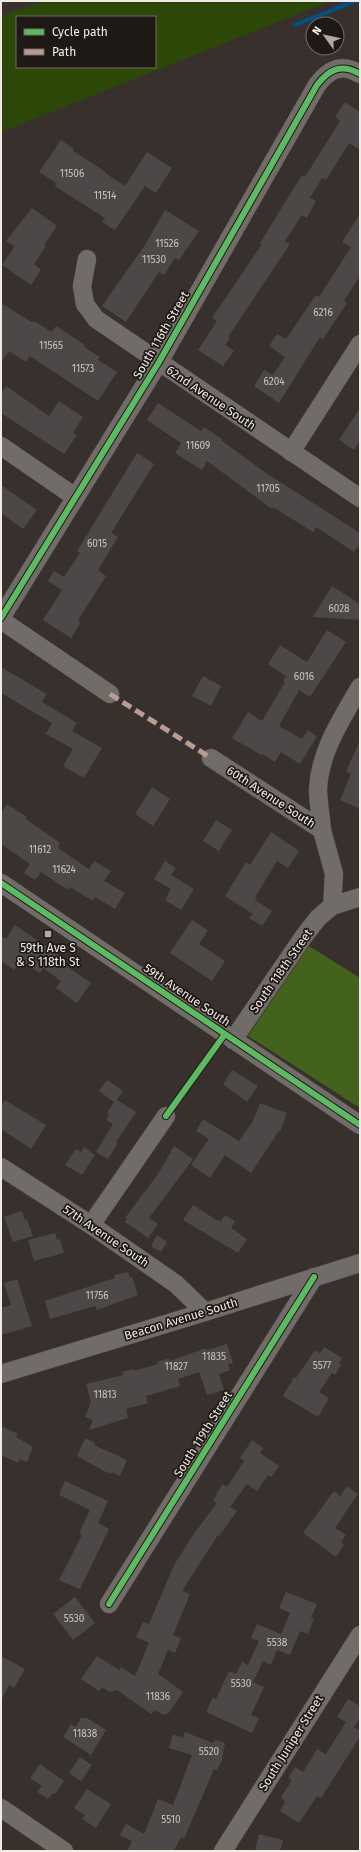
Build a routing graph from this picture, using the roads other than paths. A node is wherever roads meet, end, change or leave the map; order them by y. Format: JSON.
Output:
{"nodes":[{"id":1,"x":360,"y":74,"type":"edge"},
{"id":2,"x":87,"y":259,"type":"dead end"},
{"id":3,"x":360,"y":344,"type":"edge"},
{"id":4,"x":158,"y":362,"type":"junction"},
{"id":5,"x":1,"y":446,"type":"edge"},
{"id":6,"x":291,"y":452,"type":"junction"},
{"id":7,"x":75,"y":497,"type":"junction"},
{"id":8,"x":360,"y":498,"type":"edge"},
{"id":9,"x":1,"y":619,"type":"edge"},
{"id":10,"x":360,"y":687,"type":"edge"},
{"id":11,"x":110,"y":694,"type":"dead end"},
{"id":12,"x":211,"y":758,"type":"dead end"},
{"id":13,"x":322,"y":830,"type":"junction"},
{"id":14,"x":1,"y":884,"type":"edge"},
{"id":15,"x":360,"y":897,"type":"edge"},
{"id":16,"x":332,"y":906,"type":"junction"},
{"id":17,"x":233,"y":1040,"type":"junction"},
{"id":18,"x":166,"y":1116,"type":"dead end"},
{"id":19,"x":360,"y":1125,"type":"edge"},
{"id":20,"x":1,"y":1167,"type":"edge"},
{"id":21,"x":19,"y":1180,"type":"junction"},
{"id":22,"x":1,"y":1186,"type":"edge"},
{"id":23,"x":90,"y":1225,"type":"junction"},
{"id":24,"x":360,"y":1263,"type":"edge"},
{"id":25,"x":314,"y":1277,"type":"junction"},
{"id":26,"x":206,"y":1312,"type":"junction"},
{"id":27,"x":1,"y":1374,"type":"edge"},
{"id":28,"x":109,"y":1604,"type":"dead end"},
{"id":29,"x":360,"y":1635,"type":"edge"},
{"id":30,"x":1,"y":1808,"type":"edge"},
{"id":31,"x":64,"y":1851,"type":"edge"},
{"id":32,"x":223,"y":1851,"type":"edge"}],
"edges":[{"from":1,"to":4,"type":"street","name":"South 116th Street"},
{"from":2,"to":4,"type":"street","name":"62nd Avenue South"},
{"from":3,"to":6,"type":"street"},
{"from":4,"to":6,"type":"street","name":"62nd Avenue South"},
{"from":4,"to":7,"type":"street","name":"South 116th Street"},
{"from":5,"to":7,"type":"street"},
{"from":6,"to":8,"type":"street","name":"62nd Avenue South"},
{"from":7,"to":9,"type":"street","name":"South 116th Street"},
{"from":9,"to":11,"type":"street"},
{"from":10,"to":13,"type":"street"},
{"from":12,"to":13,"type":"street","name":"60th Avenue South"},
{"from":13,"to":16,"type":"street","name":"60th Avenue South"},
{"from":14,"to":17,"type":"street","name":"59th Avenue South"},
{"from":15,"to":16,"type":"street"},
{"from":16,"to":17,"type":"street","name":"South 118th Street"},
{"from":17,"to":19,"type":"street","name":"59th Avenue South"},
{"from":18,"to":23,"type":"street"},
{"from":20,"to":21,"type":"street","name":"57th Avenue South"},
{"from":21,"to":22,"type":"street"},
{"from":21,"to":23,"type":"street","name":"57th Avenue South"},
{"from":23,"to":26,"type":"street","name":"57th Avenue South"},
{"from":24,"to":25,"type":"street","name":"Beacon Avenue South"},
{"from":25,"to":26,"type":"street","name":"Beacon Avenue South"},
{"from":25,"to":28,"type":"street","name":"South 119th Street"},
{"from":26,"to":27,"type":"street","name":"Beacon Avenue South"},
{"from":29,"to":32,"type":"street","name":"South Juniper Street"},
{"from":30,"to":31,"type":"street"}]}
